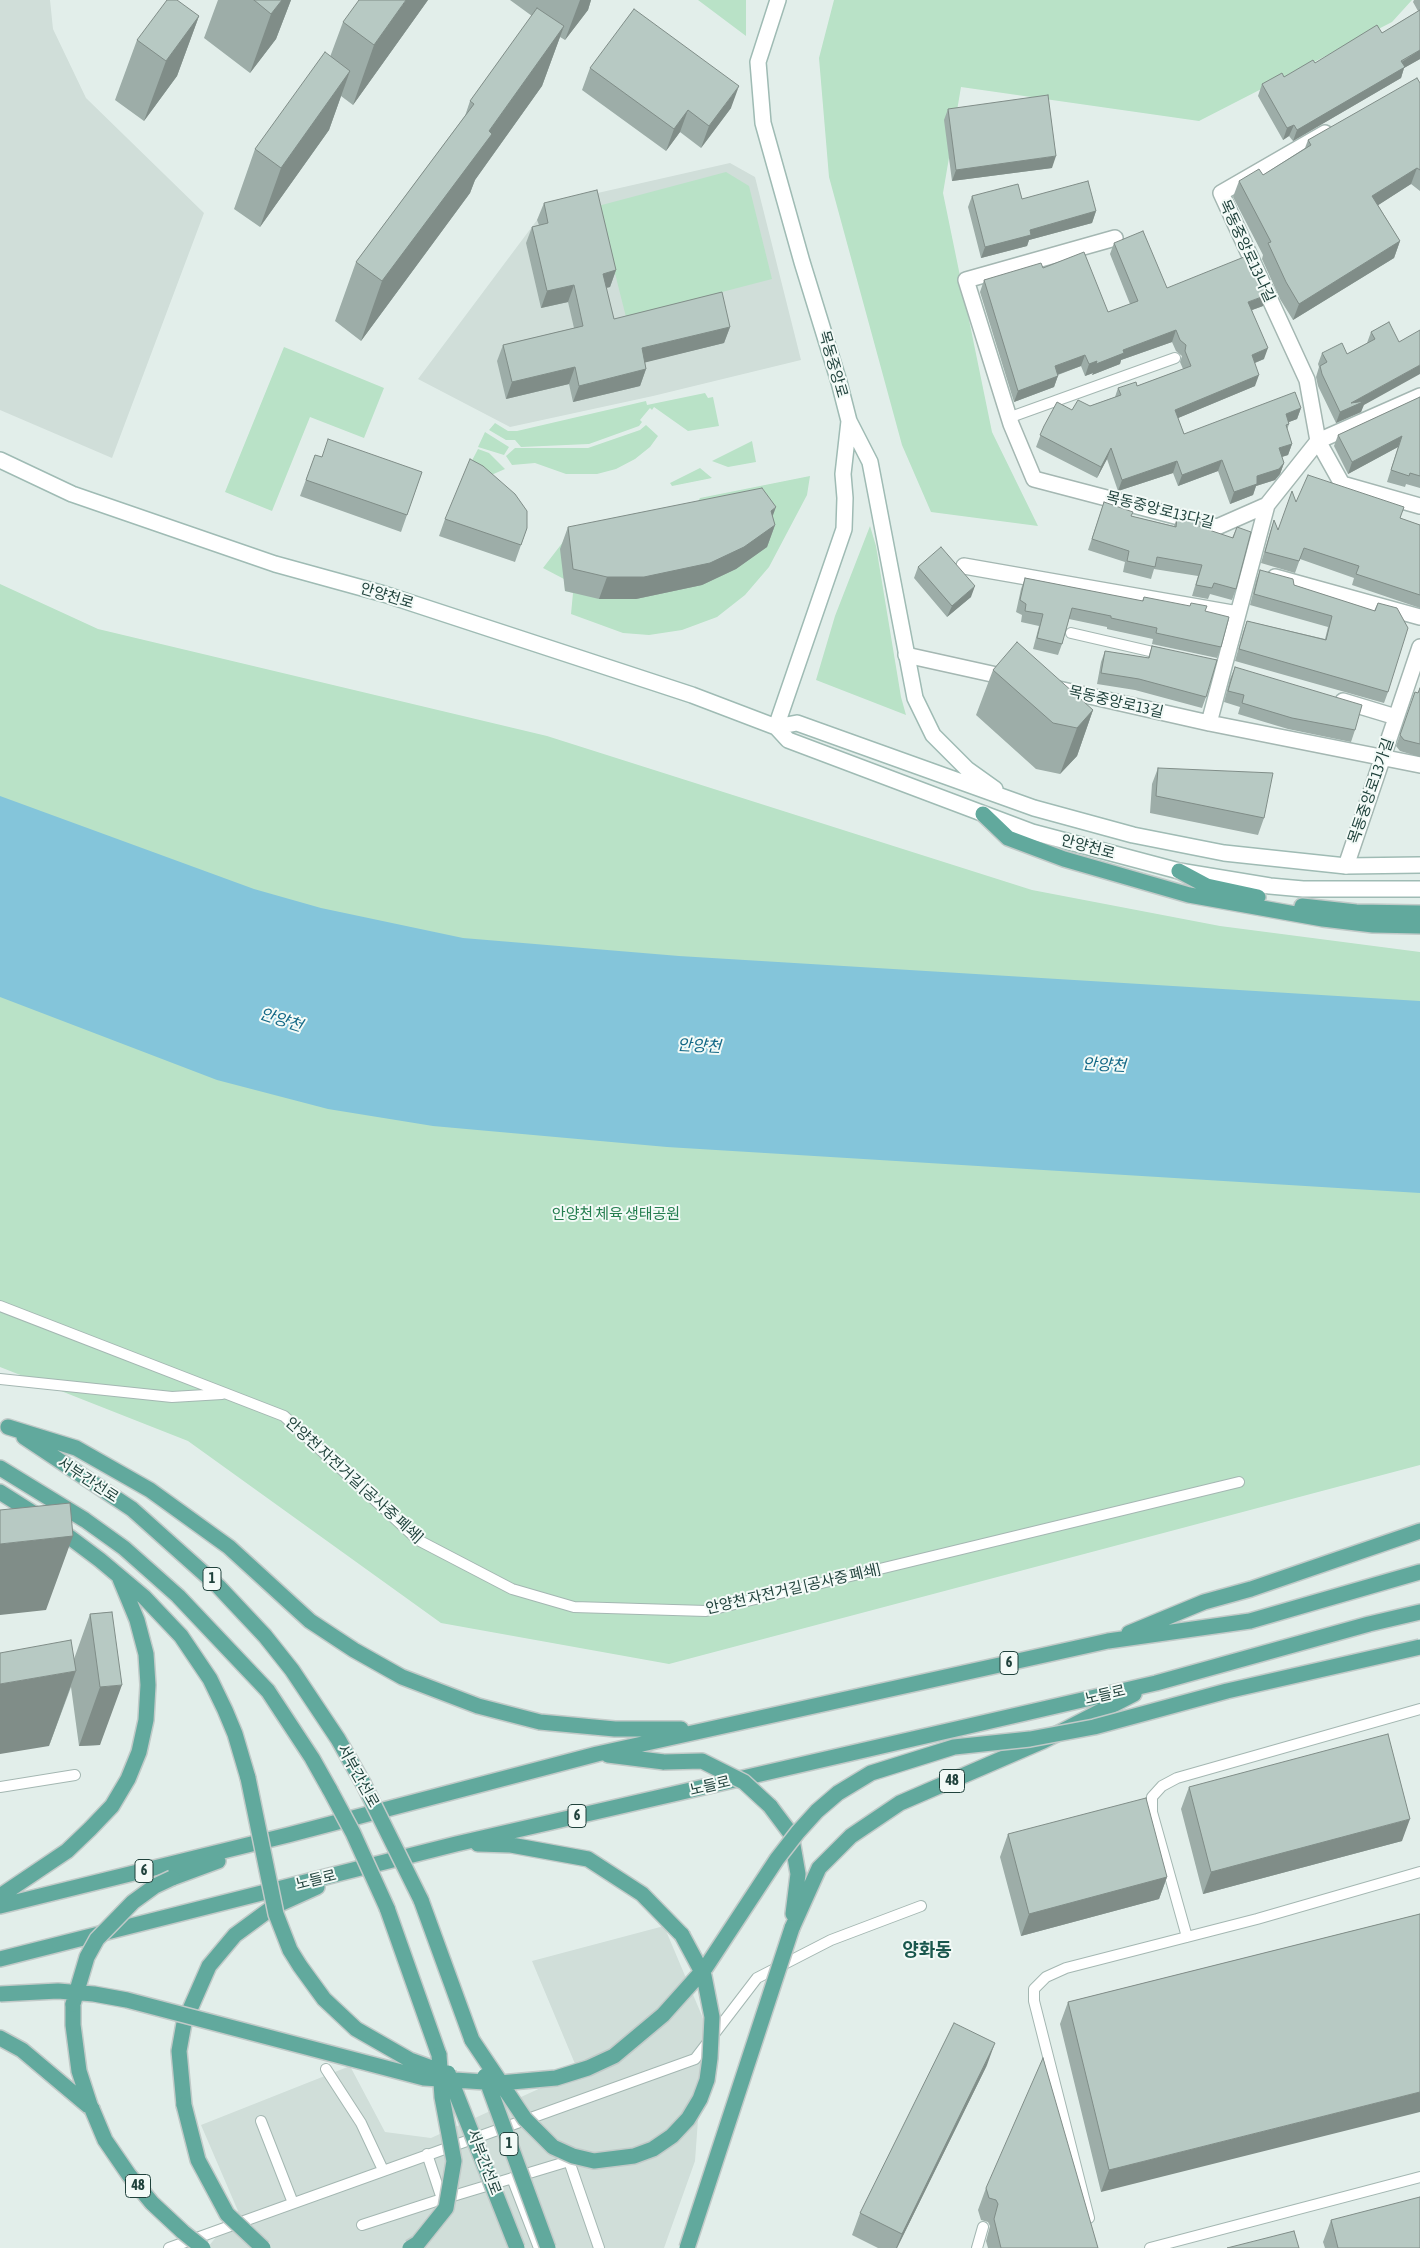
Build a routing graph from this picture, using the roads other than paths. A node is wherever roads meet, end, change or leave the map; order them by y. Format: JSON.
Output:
{"nodes":[{"id":1,"x":778,"y":0,"type":"edge"},
{"id":2,"x":1337,"y":126,"type":"edge"},
{"id":3,"x":1114,"y":238,"type":"dead end"},
{"id":4,"x":1175,"y":358,"type":"dead end"},
{"id":5,"x":1420,"y":396,"type":"edge"},
{"id":6,"x":1008,"y":418,"type":"junction"},
{"id":7,"x":848,"y":421,"type":"junction"},
{"id":8,"x":1318,"y":441,"type":"junction"},
{"id":9,"x":0,"y":460,"type":"edge"},
{"id":10,"x":1267,"y":505,"type":"junction"},
{"id":11,"x":1420,"y":506,"type":"edge"},
{"id":12,"x":964,"y":566,"type":"dead end"},
{"id":13,"x":1250,"y":570,"type":"junction"},
{"id":14,"x":1238,"y":614,"type":"junction"},
{"id":15,"x":1420,"y":617,"type":"edge"},
{"id":16,"x":1071,"y":634,"type":"dead end"},
{"id":17,"x":1420,"y":647,"type":"edge"},
{"id":18,"x":906,"y":655,"type":"junction"},
{"id":19,"x":1176,"y":657,"type":"edge"},
{"id":20,"x":1329,"y":698,"type":"edge"},
{"id":21,"x":1396,"y":717,"type":"junction"},
{"id":22,"x":1209,"y":723,"type":"junction"},
{"id":23,"x":776,"y":727,"type":"junction"},
{"id":24,"x":1382,"y":758,"type":"junction"},
{"id":25,"x":1420,"y":765,"type":"edge"},
{"id":26,"x":1009,"y":799,"type":"junction"},
{"id":27,"x":983,"y":814,"type":"junction"},
{"id":28,"x":1420,"y":865,"type":"edge"},
{"id":29,"x":1346,"y":866,"type":"junction"},
{"id":30,"x":1179,"y":871,"type":"junction"},
{"id":31,"x":1420,"y":889,"type":"edge"},
{"id":32,"x":1420,"y":913,"type":"edge"},
{"id":33,"x":1420,"y":926,"type":"edge"},
{"id":34,"x":0,"y":1306,"type":"edge"},
{"id":35,"x":0,"y":1379,"type":"edge"},
{"id":36,"x":225,"y":1394,"type":"junction"},
{"id":37,"x":4,"y":1425,"type":"edge"},
{"id":38,"x":0,"y":1468,"type":"edge"},
{"id":39,"x":1239,"y":1482,"type":"dead end"},
{"id":40,"x":0,"y":1492,"type":"edge"},
{"id":41,"x":1415,"y":1533,"type":"edge"},
{"id":42,"x":1420,"y":1572,"type":"edge"},
{"id":43,"x":117,"y":1573,"type":"junction"},
{"id":44,"x":1420,"y":1612,"type":"edge"},
{"id":45,"x":1108,"y":1641,"type":"junction"},
{"id":46,"x":1420,"y":1646,"type":"edge"},
{"id":47,"x":1156,"y":1683,"type":"junction"},
{"id":48,"x":1420,"y":1709,"type":"edge"},
{"id":49,"x":712,"y":1729,"type":"junction"},
{"id":50,"x":597,"y":1754,"type":"junction"},
{"id":51,"x":75,"y":1775,"type":"dead end"},
{"id":52,"x":0,"y":1787,"type":"edge"},
{"id":53,"x":288,"y":1835,"type":"junction"},
{"id":54,"x":456,"y":1844,"type":"junction"},
{"id":55,"x":354,"y":1871,"type":"junction"},
{"id":56,"x":1420,"y":1872,"type":"edge"},
{"id":57,"x":0,"y":1896,"type":"edge"},
{"id":58,"x":0,"y":1906,"type":"edge"},
{"id":59,"x":921,"y":1906,"type":"dead end"},
{"id":60,"x":792,"y":1928,"type":"junction"},
{"id":61,"x":1187,"y":1937,"type":"junction"},
{"id":62,"x":0,"y":1959,"type":"edge"},
{"id":63,"x":0,"y":1994,"type":"edge"},
{"id":64,"x":0,"y":2038,"type":"edge"},
{"id":65,"x":472,"y":2040,"type":"junction"},
{"id":66,"x":439,"y":2056,"type":"junction"},
{"id":67,"x":326,"y":2069,"type":"dead end"},
{"id":68,"x":450,"y":2079,"type":"junction"},
{"id":69,"x":92,"y":2109,"type":"junction"},
{"id":70,"x":261,"y":2121,"type":"dead end"},
{"id":71,"x":427,"y":2154,"type":"junction"},
{"id":72,"x":383,"y":2170,"type":"junction"},
{"id":73,"x":1420,"y":2177,"type":"edge"},
{"id":74,"x":512,"y":2178,"type":"junction"},
{"id":75,"x":442,"y":2199,"type":"junction"},
{"id":76,"x":293,"y":2202,"type":"junction"},
{"id":77,"x":362,"y":2225,"type":"dead end"},
{"id":78,"x":983,"y":2227,"type":"dead end"},
{"id":79,"x":1092,"y":2230,"type":"edge"},
{"id":80,"x":1165,"y":2246,"type":"edge"},
{"id":81,"x":169,"y":2248,"type":"edge"},
{"id":82,"x":203,"y":2248,"type":"edge"},
{"id":83,"x":263,"y":2248,"type":"edge"},
{"id":84,"x":410,"y":2248,"type":"edge"},
{"id":85,"x":517,"y":2248,"type":"edge"},
{"id":86,"x":538,"y":2248,"type":"edge"},
{"id":87,"x":548,"y":2248,"type":"edge"},
{"id":88,"x":599,"y":2248,"type":"edge"},
{"id":89,"x":687,"y":2248,"type":"edge"},
{"id":90,"x":977,"y":2248,"type":"edge"},
{"id":91,"x":1150,"y":2248,"type":"edge"}],
"edges":[{"from":1,"to":7,"type":"main road","name":"목동중앙로"},
{"from":2,"to":8,"type":"main road","name":"목동중앙로13나길"},
{"from":3,"to":6,"type":"main road","name":"목동중앙로13다길"},
{"from":4,"to":6,"type":"lane"},
{"from":5,"to":8,"type":"main road"},
{"from":6,"to":10,"type":"main road","name":"목동중앙로13다길"},
{"from":7,"to":18,"type":"main road"},
{"from":7,"to":23,"type":"main road","name":"목동중앙로"},
{"from":8,"to":10,"type":"main road","name":"목동중앙로13다길"},
{"from":8,"to":11,"type":"main road","name":"목동중앙로13나길"},
{"from":9,"to":23,"type":"main road","name":"안양천로"},
{"from":10,"to":13,"type":"main road"},
{"from":12,"to":14,"type":"main road"},
{"from":13,"to":14,"type":"main road"},
{"from":13,"to":15,"type":"main road"},
{"from":14,"to":22,"type":"main road"},
{"from":16,"to":19,"type":"lane"},
{"from":17,"to":21,"type":"main road","name":"목동중앙로13가길"},
{"from":18,"to":22,"type":"main road","name":"목동중앙로13길"},
{"from":18,"to":26,"type":"main road"},
{"from":20,"to":21,"type":"main road","name":"목동중앙로13가길"},
{"from":21,"to":24,"type":"main road","name":"목동중앙로13가길"},
{"from":22,"to":24,"type":"main road","name":"목동중앙로13길"},
{"from":23,"to":26,"type":"main road","name":"안양천로"},
{"from":23,"to":27,"type":"main road","name":"안양천로"},
{"from":24,"to":25,"type":"main road","name":"목동중앙로13길"},
{"from":24,"to":29,"type":"main road","name":"목동중앙로13가길"},
{"from":26,"to":29,"type":"main road","name":"안양천로"},
{"from":27,"to":30,"type":"main road","name":"안양천로"},
{"from":27,"to":33,"type":"main road"},
{"from":28,"to":29,"type":"main road","name":"안양천로"},
{"from":30,"to":31,"type":"main road","name":"안양천로"},
{"from":30,"to":32,"type":"main road"},
{"from":34,"to":36,"type":"lane","name":"안양천 자전거길 [공사중 폐쇄]"},
{"from":35,"to":36,"type":"lane"},
{"from":36,"to":39,"type":"lane","name":"안양천 자전거길 [공사중 폐쇄]"},
{"from":37,"to":49,"type":"main road"},
{"from":37,"to":65,"type":"main road","name":"서부간선로","number":"1","bridge":true},
{"from":38,"to":66,"type":"main road","name":"서부간선로","number":"1","bridge":true},
{"from":40,"to":43,"type":"main road"},
{"from":41,"to":45,"type":"main road"},
{"from":42,"to":45,"type":"main road","number":"6"},
{"from":43,"to":57,"type":"main road"},
{"from":43,"to":68,"type":"main road","bridge":true},
{"from":44,"to":47,"type":"main road","name":"노들로","number":"6"},
{"from":45,"to":49,"type":"main road","number":"6"},
{"from":46,"to":68,"type":"main road","bridge":true},
{"from":47,"to":54,"type":"main road","name":"노들로","number":"6"},
{"from":47,"to":60,"type":"main road","number":"48"},
{"from":48,"to":61,"type":"lane"},
{"from":49,"to":50,"type":"main road","number":"6"},
{"from":50,"to":53,"type":"main road","number":"6"},
{"from":50,"to":60,"type":"main road","bridge":true},
{"from":51,"to":52,"type":"lane"},
{"from":53,"to":58,"type":"main road","number":"6"},
{"from":53,"to":69,"type":"main road","number":"48","bridge":true},
{"from":54,"to":55,"type":"main road","name":"노들로","number":"6"},
{"from":54,"to":65,"type":"main road","bridge":true},
{"from":55,"to":62,"type":"main road","name":"노들로","number":"6"},
{"from":55,"to":83,"type":"main road","bridge":true},
{"from":56,"to":61,"type":"lane"},
{"from":59,"to":71,"type":"lane"},
{"from":60,"to":89,"type":"main road","number":"48","bridge":true},
{"from":61,"to":79,"type":"lane"},
{"from":63,"to":68,"type":"main road","bridge":true},
{"from":64,"to":69,"type":"main road"},
{"from":65,"to":87,"type":"main road","name":"서부간선로","number":"1","bridge":true},
{"from":66,"to":84,"type":"main road","bridge":true},
{"from":66,"to":85,"type":"main road","name":"서부간선로","number":"1","bridge":true},
{"from":67,"to":72,"type":"lane"},
{"from":69,"to":82,"type":"main road","number":"48","bridge":true},
{"from":70,"to":76,"type":"lane"},
{"from":71,"to":72,"type":"lane"},
{"from":71,"to":75,"type":"lane"},
{"from":72,"to":76,"type":"lane"},
{"from":73,"to":80,"type":"lane"},
{"from":74,"to":75,"type":"lane"},
{"from":74,"to":86,"type":"lane"},
{"from":74,"to":88,"type":"lane"},
{"from":75,"to":77,"type":"lane"},
{"from":76,"to":81,"type":"lane"},
{"from":78,"to":90,"type":"lane"},
{"from":80,"to":91,"type":"lane"}]}
